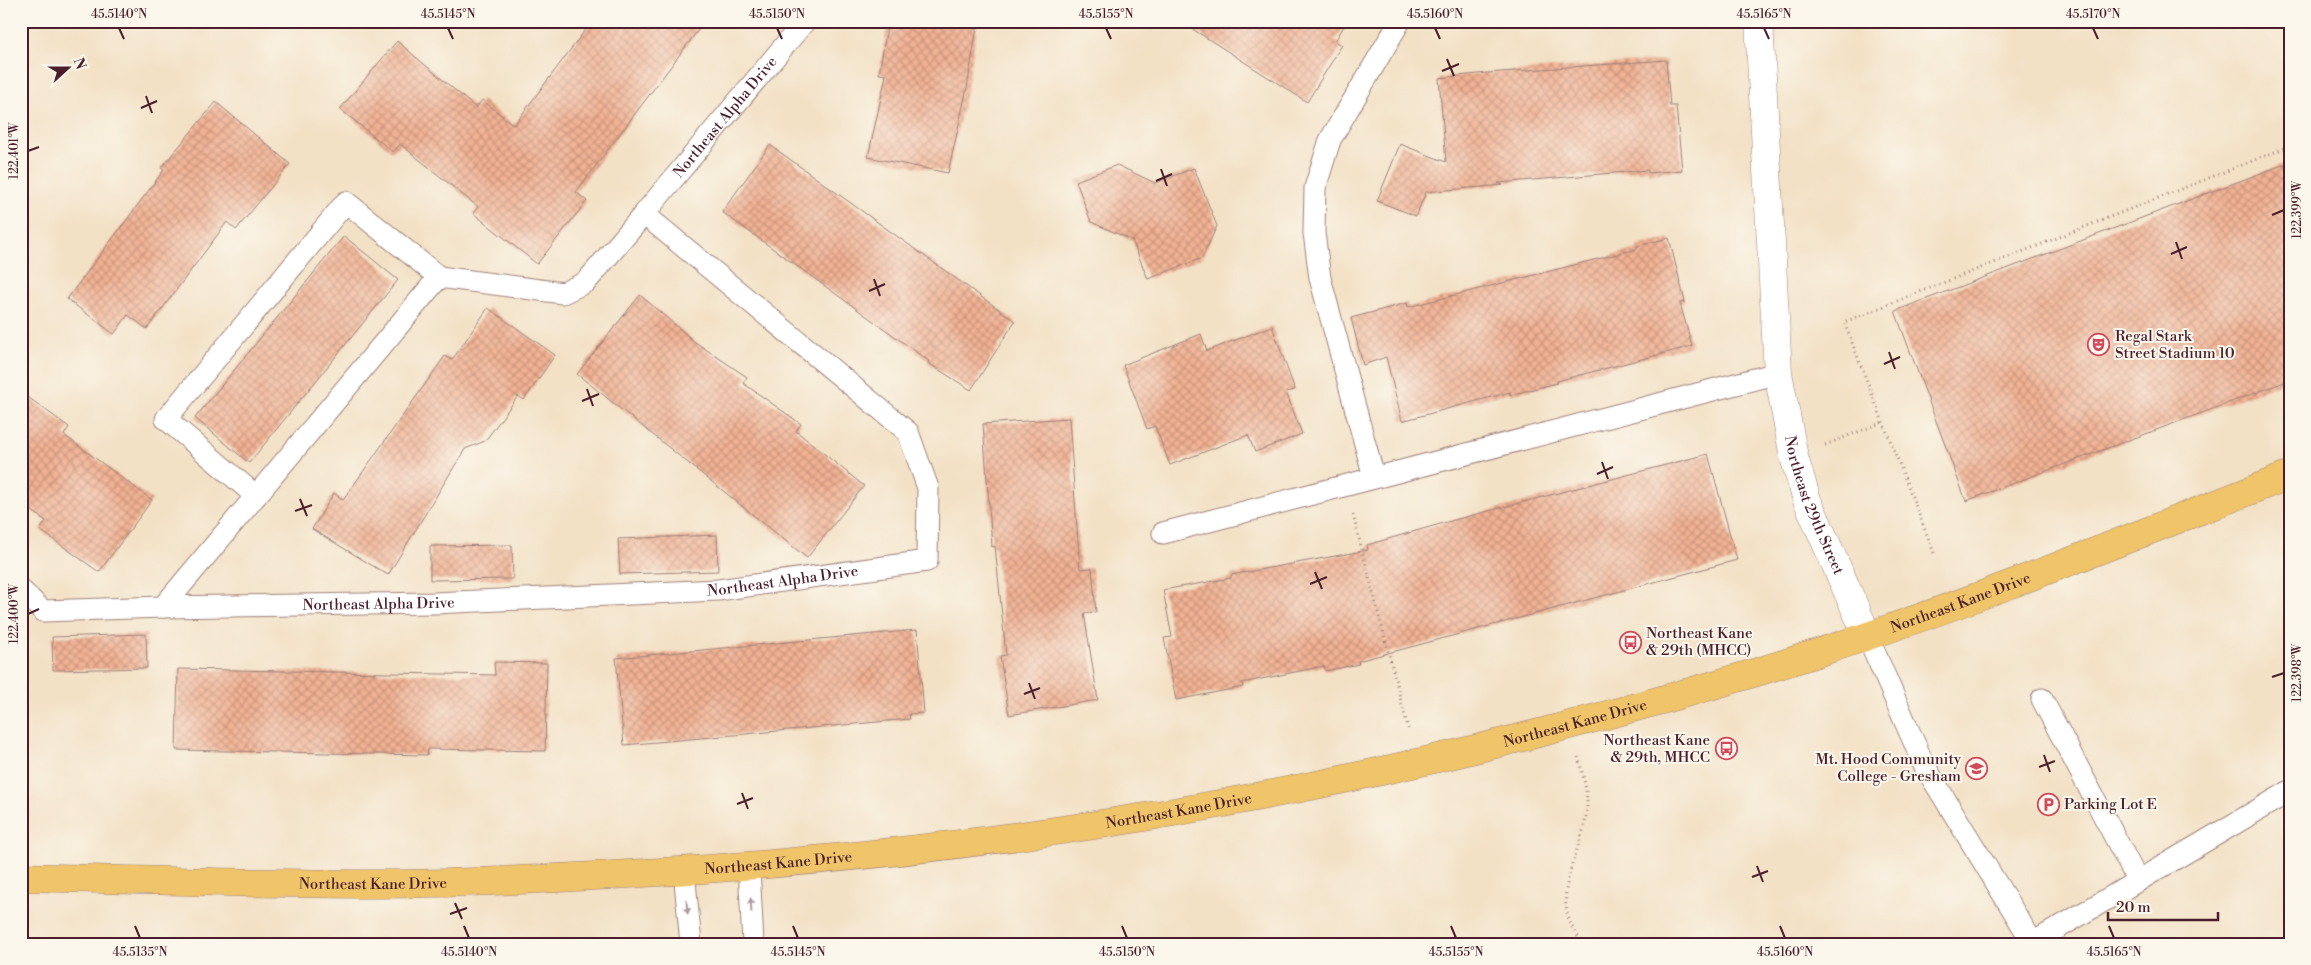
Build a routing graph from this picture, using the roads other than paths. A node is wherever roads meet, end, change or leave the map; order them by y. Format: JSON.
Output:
{"nodes":[{"id":1,"x":805,"y":21,"type":"edge"},
{"id":2,"x":1400,"y":21,"type":"edge"},
{"id":3,"x":1759,"y":21,"type":"edge"},
{"id":4,"x":644,"y":214,"type":"junction"},
{"id":5,"x":439,"y":277,"type":"junction"},
{"id":6,"x":1778,"y":373,"type":"junction"},
{"id":7,"x":2290,"y":475,"type":"edge"},
{"id":8,"x":1374,"y":477,"type":"junction"},
{"id":9,"x":256,"y":496,"type":"junction"},
{"id":10,"x":1163,"y":533,"type":"dead end"},
{"id":11,"x":21,"y":590,"type":"edge"},
{"id":12,"x":163,"y":607,"type":"junction"},
{"id":13,"x":1867,"y":636,"type":"junction"},
{"id":14,"x":2042,"y":699,"type":"dead end"},
{"id":15,"x":2290,"y":791,"type":"edge"},
{"id":16,"x":749,"y":867,"type":"junction"},
{"id":17,"x":684,"y":871,"type":"junction"},
{"id":18,"x":21,"y":877,"type":"edge"},
{"id":19,"x":2138,"y":881,"type":"junction"},
{"id":20,"x":2032,"y":943,"type":"edge"},
{"id":21,"x":691,"y":944,"type":"edge"},
{"id":22,"x":753,"y":944,"type":"edge"}],
"edges":[{"from":1,"to":4,"type":"lane","name":"Northeast Alpha Drive"},
{"from":2,"to":8,"type":"lane"},
{"from":3,"to":6,"type":"street","name":"Northeast 29th Street"},
{"from":4,"to":5,"type":"lane","name":"Northeast Alpha Drive"},
{"from":4,"to":12,"type":"lane","name":"Northeast Alpha Drive"},
{"from":5,"to":9,"type":"lane"},
{"from":5,"to":9,"type":"lane"},
{"from":6,"to":8,"type":"lane"},
{"from":6,"to":13,"type":"street","name":"Northeast 29th Street"},
{"from":7,"to":13,"type":"main road","name":"Northeast Kane Drive"},
{"from":8,"to":10,"type":"lane"},
{"from":9,"to":12,"type":"lane"},
{"from":11,"to":12,"type":"lane","name":"Northeast Alpha Drive"},
{"from":13,"to":16,"type":"main road","name":"Northeast Kane Drive"},
{"from":13,"to":20,"type":"lane","name":"Northeast 29th Street"},
{"from":14,"to":19,"type":"lane"},
{"from":15,"to":19,"type":"lane"},
{"from":16,"to":17,"type":"main road","name":"Northeast Kane Drive"},
{"from":22,"to":16,"type":"lane","one_way":true},
{"from":17,"to":18,"type":"main road","name":"Northeast Kane Drive"},
{"from":17,"to":21,"type":"lane","one_way":true},
{"from":19,"to":20,"type":"lane"}]}
